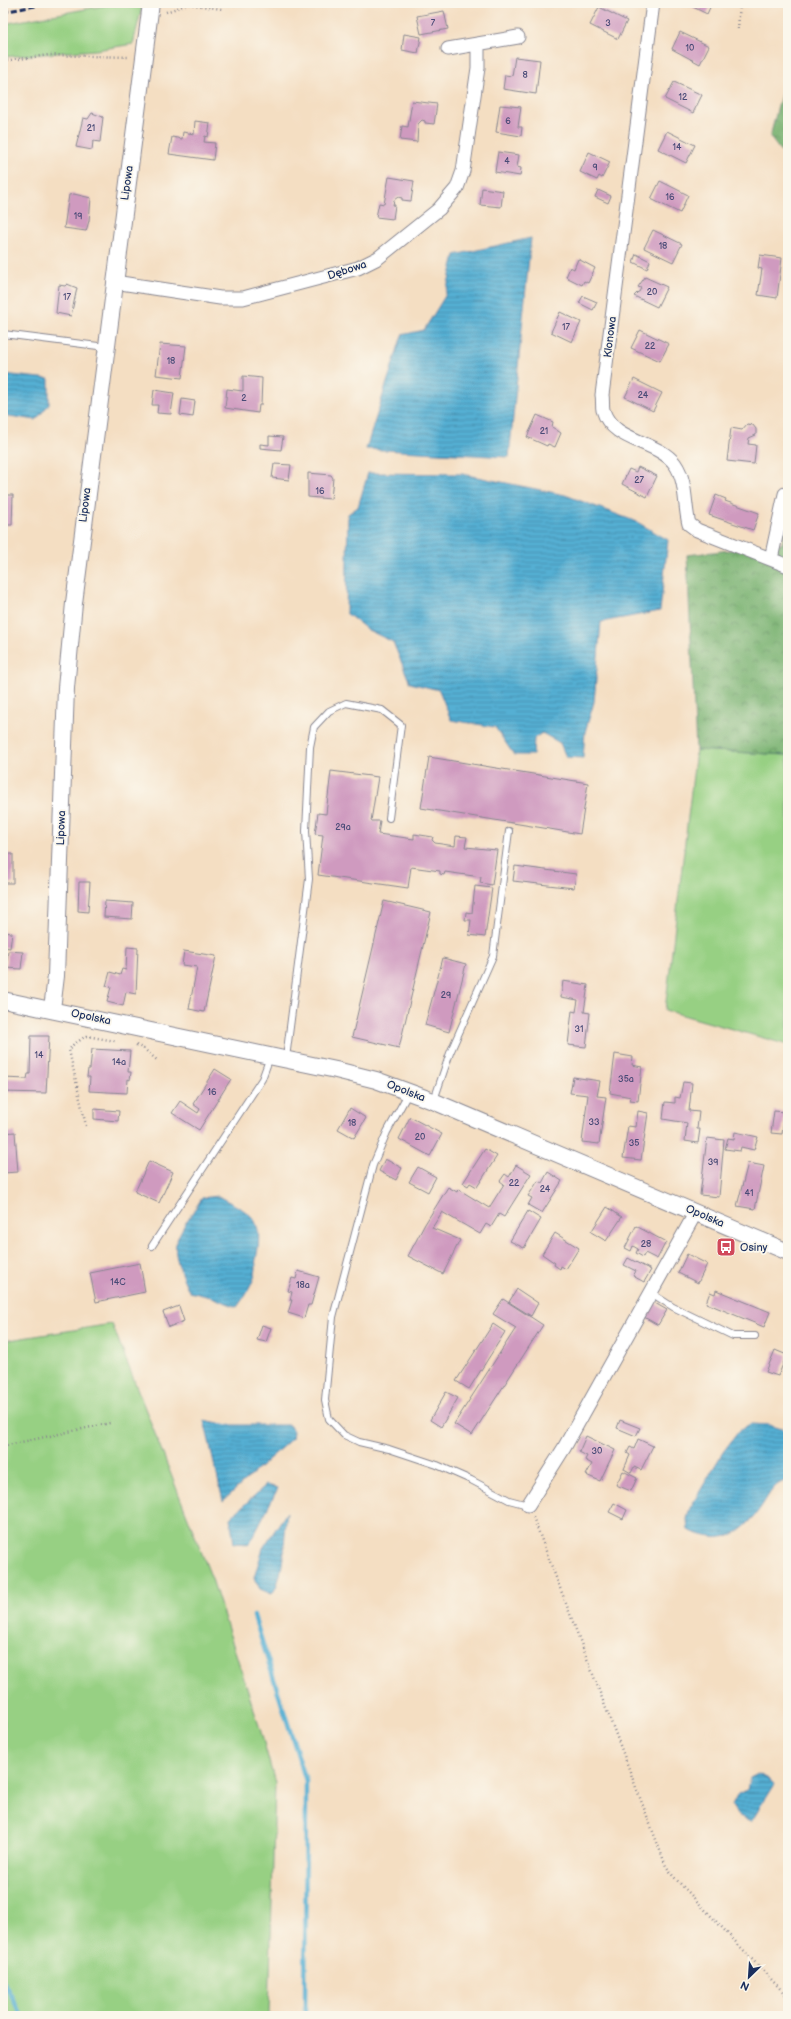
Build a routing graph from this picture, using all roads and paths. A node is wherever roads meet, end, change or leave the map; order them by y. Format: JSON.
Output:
{"nodes":[{"id":1,"x":151,"y":3,"type":"edge"},
{"id":2,"x":188,"y":3,"type":"edge"},
{"id":3,"x":653,"y":3,"type":"edge"},
{"id":4,"x":740,"y":3,"type":"edge"},
{"id":5,"x":222,"y":9,"type":"dead end"},
{"id":6,"x":149,"y":21,"type":"junction"},
{"id":7,"x":738,"y":29,"type":"dead end"},
{"id":8,"x":518,"y":37,"type":"dead end"},
{"id":9,"x":478,"y":44,"type":"junction"},
{"id":10,"x":448,"y":49,"type":"dead end"},
{"id":11,"x":144,"y":57,"type":"junction"},
{"id":12,"x":3,"y":61,"type":"edge"},
{"id":13,"x":114,"y":282,"type":"junction"},
{"id":14,"x":3,"y":334,"type":"edge"},
{"id":15,"x":106,"y":347,"type":"junction"},
{"id":16,"x":788,"y":462,"type":"edge"},
{"id":17,"x":785,"y":494,"type":"joint"},
{"id":18,"x":771,"y":559,"type":"junction"},
{"id":19,"x":788,"y":566,"type":"edge"},
{"id":20,"x":389,"y":818,"type":"dead end"},
{"id":21,"x":509,"y":831,"type":"dead end"},
{"id":22,"x":3,"y":1000,"type":"edge"},
{"id":23,"x":52,"y":1009,"type":"junction"},
{"id":24,"x":122,"y":1042,"type":"dead end"},
{"id":25,"x":134,"y":1044,"type":"dead end"},
{"id":26,"x":278,"y":1057,"type":"junction"},
{"id":27,"x":158,"y":1061,"type":"dead end"},
{"id":28,"x":409,"y":1092,"type":"junction"},
{"id":29,"x":434,"y":1102,"type":"junction"},
{"id":30,"x":86,"y":1126,"type":"dead end"},
{"id":31,"x":696,"y":1212,"type":"junction"},
{"id":32,"x":152,"y":1246,"type":"dead end"},
{"id":33,"x":788,"y":1252,"type":"edge"},
{"id":34,"x":651,"y":1293,"type":"junction"},
{"id":35,"x":755,"y":1336,"type":"dead end"},
{"id":36,"x":110,"y":1423,"type":"dead end"},
{"id":37,"x":3,"y":1446,"type":"edge"},
{"id":38,"x":528,"y":1505,"type":"junction"},
{"id":39,"x":788,"y":1997,"type":"edge"}],
"edges":[{"from":1,"to":6,"type":"street","name":"Lipowa"},
{"from":2,"to":5,"type":"path"},
{"from":2,"to":6,"type":"path"},
{"from":3,"to":18,"type":"street","name":"Klonowa"},
{"from":4,"to":7,"type":"path"},
{"from":6,"to":11,"type":"street","name":"Lipowa"},
{"from":8,"to":9,"type":"street"},
{"from":9,"to":10,"type":"street"},
{"from":9,"to":13,"type":"street","name":"Dębowa"},
{"from":11,"to":12,"type":"path"},
{"from":11,"to":13,"type":"street","name":"Lipowa"},
{"from":13,"to":15,"type":"street","name":"Lipowa"},
{"from":14,"to":15,"type":"lane"},
{"from":15,"to":23,"type":"street","name":"Lipowa"},
{"from":16,"to":17,"type":"path"},
{"from":17,"to":18,"type":"street"},
{"from":18,"to":19,"type":"street","name":"Klonowa"},
{"from":20,"to":26,"type":"lane"},
{"from":21,"to":29,"type":"lane"},
{"from":22,"to":23,"type":"street","name":"Opolska"},
{"from":23,"to":26,"type":"street","name":"Opolska"},
{"from":24,"to":30,"type":"path"},
{"from":25,"to":27,"type":"path"},
{"from":26,"to":28,"type":"street","name":"Opolska"},
{"from":26,"to":32,"type":"lane"},
{"from":28,"to":29,"type":"street","name":"Opolska"},
{"from":28,"to":38,"type":"lane"},
{"from":29,"to":31,"type":"street","name":"Opolska"},
{"from":31,"to":33,"type":"street","name":"Opolska"},
{"from":31,"to":34,"type":"street"},
{"from":34,"to":35,"type":"lane"},
{"from":34,"to":38,"type":"street"},
{"from":36,"to":37,"type":"path"},
{"from":38,"to":39,"type":"path"}]}
